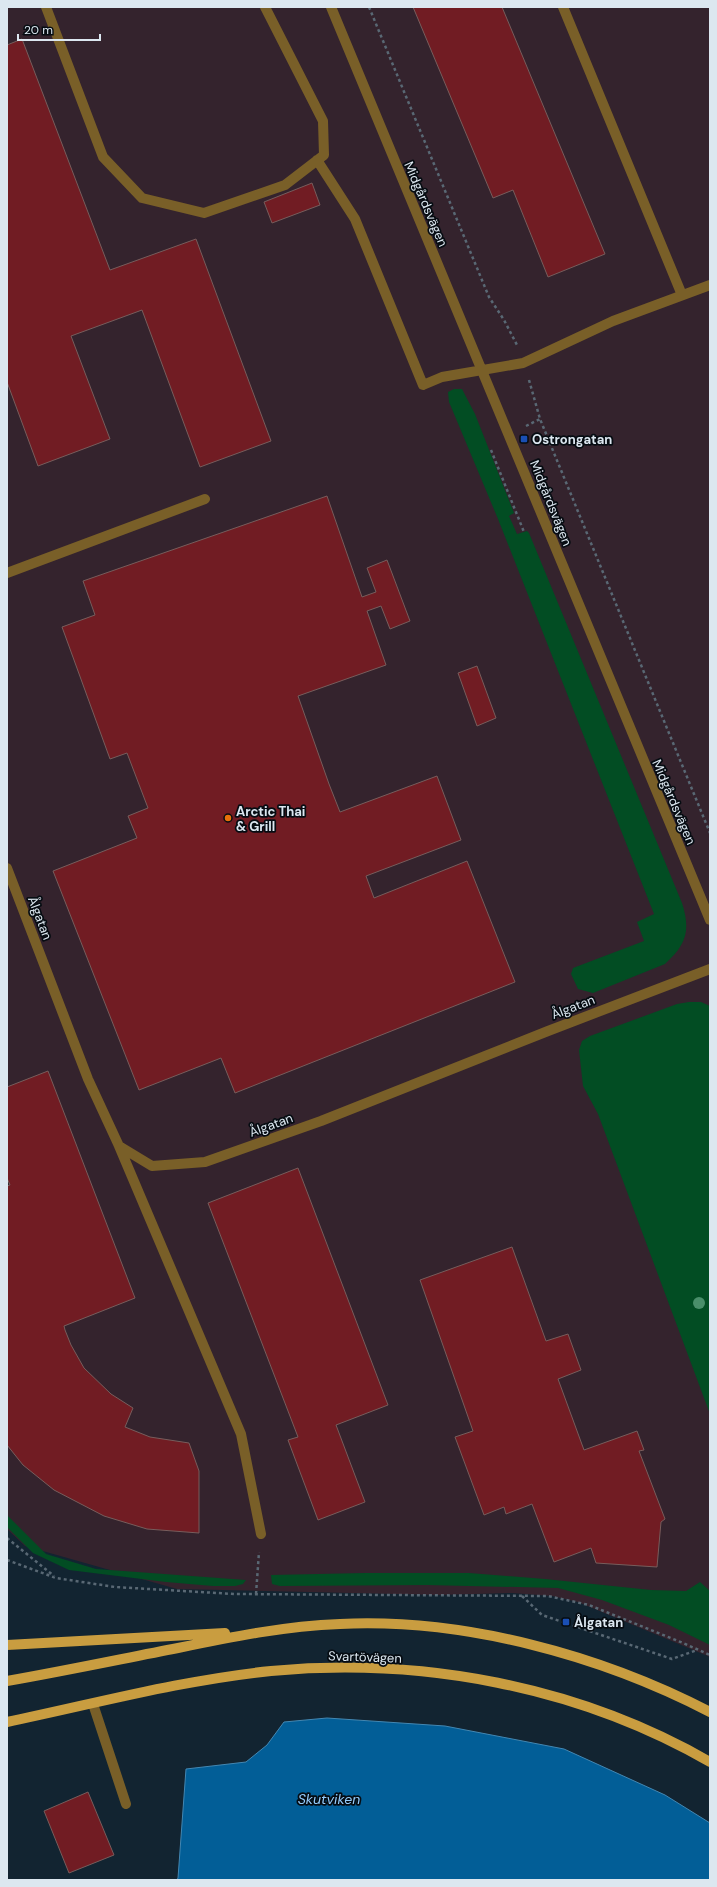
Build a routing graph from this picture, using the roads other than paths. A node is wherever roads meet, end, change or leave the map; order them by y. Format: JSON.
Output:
{"nodes":[{"id":1,"x":46,"y":7,"type":"edge"},
{"id":2,"x":265,"y":7,"type":"edge"},
{"id":3,"x":331,"y":7,"type":"edge"},
{"id":4,"x":563,"y":7,"type":"edge"},
{"id":5,"x":317,"y":160,"type":"junction"},
{"id":6,"x":710,"y":285,"type":"edge"},
{"id":7,"x":682,"y":295,"type":"junction"},
{"id":8,"x":482,"y":370,"type":"junction"},
{"id":9,"x":205,"y":499,"type":"dead end"},
{"id":10,"x":7,"y":572,"type":"edge"},
{"id":11,"x":7,"y":868,"type":"edge"},
{"id":12,"x":710,"y":920,"type":"edge"},
{"id":13,"x":710,"y":969,"type":"edge"},
{"id":14,"x":119,"y":1146,"type":"junction"},
{"id":15,"x":261,"y":1534,"type":"road end"},
{"id":16,"x":283,"y":1629,"type":"junction"},
{"id":17,"x":7,"y":1645,"type":"edge"},
{"id":18,"x":7,"y":1682,"type":"edge"},
{"id":19,"x":93,"y":1704,"type":"junction"},
{"id":20,"x":710,"y":1712,"type":"edge"},
{"id":21,"x":7,"y":1722,"type":"edge"},
{"id":22,"x":710,"y":1762,"type":"edge"},
{"id":23,"x":126,"y":1804,"type":"dead end"}],
"edges":[{"from":1,"to":5,"type":"street"},
{"from":2,"to":5,"type":"street"},
{"from":3,"to":8,"type":"street","name":"Midgårdsvägen"},
{"from":4,"to":7,"type":"street"},
{"from":5,"to":8,"type":"street"},
{"from":6,"to":7,"type":"street"},
{"from":7,"to":8,"type":"street"},
{"from":8,"to":12,"type":"street","name":"Midgårdsvägen"},
{"from":9,"to":10,"type":"street"},
{"from":11,"to":14,"type":"street","name":"Ålgatan"},
{"from":13,"to":14,"type":"street","name":"Ålgatan"},
{"from":14,"to":15,"type":"street"},
{"from":16,"to":17,"type":"main road"},
{"from":16,"to":18,"type":"main road"},
{"from":16,"to":20,"type":"main road"},
{"from":19,"to":21,"type":"main road","name":"Svartövägen"},
{"from":19,"to":22,"type":"main road","name":"Svartövägen"},
{"from":19,"to":23,"type":"street"}]}
